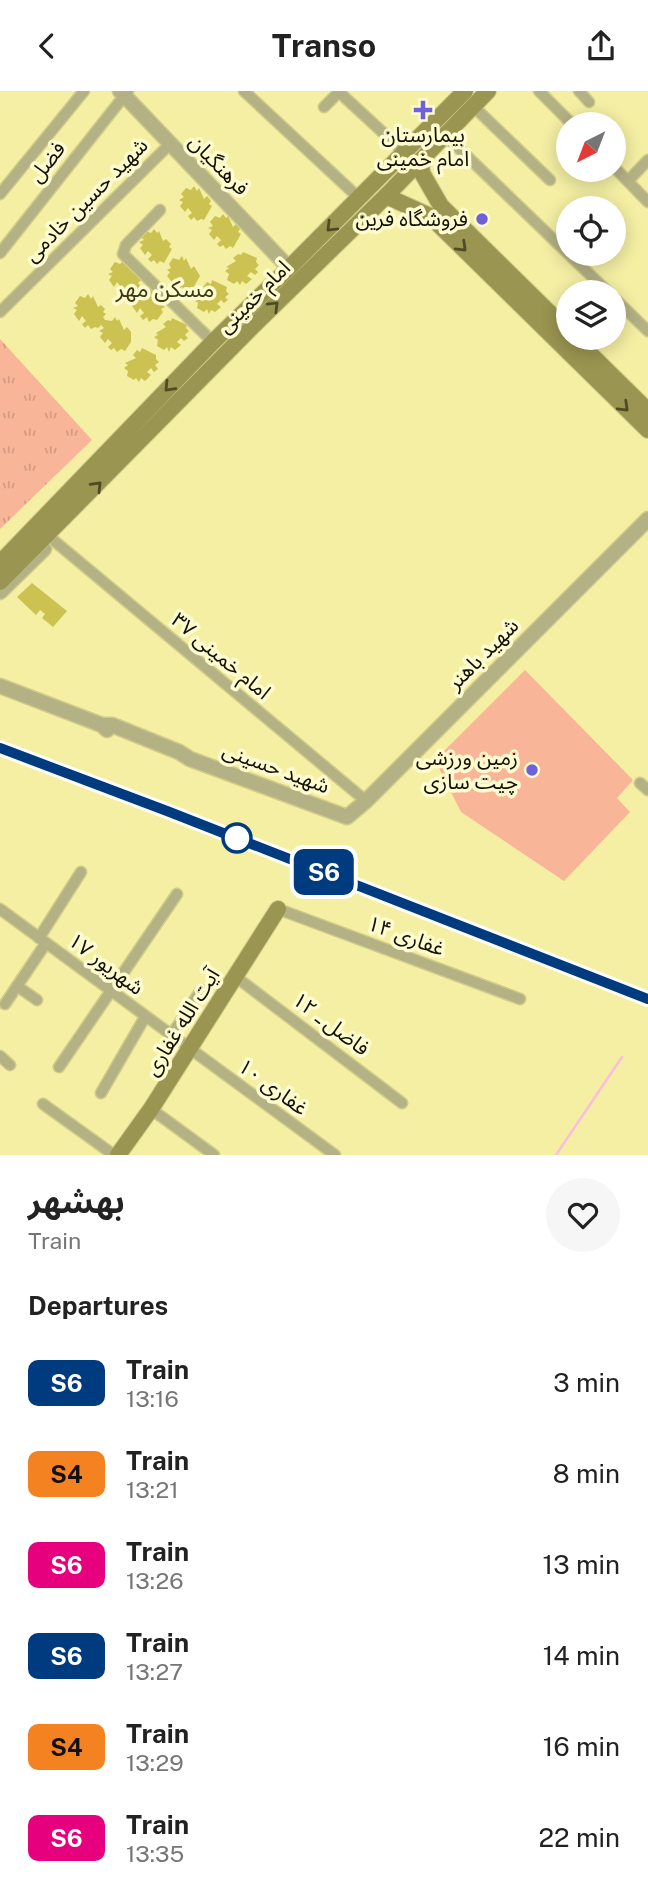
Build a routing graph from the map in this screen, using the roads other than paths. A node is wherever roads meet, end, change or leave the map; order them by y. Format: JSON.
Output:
{"nodes":[{"id":1,"x":84,"y":91,"type":"edge"},
{"id":2,"x":244,"y":91,"type":"edge"},
{"id":3,"x":465,"y":91,"type":"edge"},
{"id":4,"x":488,"y":91,"type":"edge"},
{"id":5,"x":539,"y":91,"type":"edge"},
{"id":6,"x":579,"y":91,"type":"edge"},
{"id":7,"x":124,"y":92,"type":"edge"},
{"id":8,"x":589,"y":102,"type":"dead end"},
{"id":9,"x":473,"y":106,"type":"junction"},
{"id":10,"x":324,"y":107,"type":"dead end"},
{"id":11,"x":560,"y":112,"type":"edge"},
{"id":12,"x":445,"y":135,"type":"junction"},
{"id":13,"x":170,"y":145,"type":"junction"},
{"id":14,"x":404,"y":152,"type":"junction"},
{"id":15,"x":421,"y":160,"type":"junction"},
{"id":16,"x":648,"y":160,"type":"edge"},
{"id":17,"x":550,"y":180,"type":"dead end"},
{"id":18,"x":628,"y":181,"type":"joint"},
{"id":19,"x":0,"y":194,"type":"edge"},
{"id":20,"x":386,"y":196,"type":"junction"},
{"id":21,"x":359,"y":198,"type":"junction"},
{"id":22,"x":648,"y":202,"type":"edge"},
{"id":23,"x":160,"y":210,"type":"dead end"},
{"id":24,"x":436,"y":211,"type":"junction"},
{"id":25,"x":0,"y":253,"type":"edge"},
{"id":26,"x":289,"y":268,"type":"junction"},
{"id":27,"x":596,"y":280,"type":"edge"},
{"id":28,"x":626,"y":310,"type":"edge"},
{"id":29,"x":0,"y":312,"type":"edge"},
{"id":30,"x":240,"y":315,"type":"junction"},
{"id":31,"x":556,"y":320,"type":"edge"},
{"id":32,"x":252,"y":327,"type":"junction"},
{"id":33,"x":648,"y":331,"type":"edge"},
{"id":34,"x":212,"y":342,"type":"junction"},
{"id":35,"x":586,"y":350,"type":"edge"},
{"id":36,"x":648,"y":411,"type":"edge"},
{"id":37,"x":648,"y":430,"type":"edge"},
{"id":38,"x":648,"y":519,"type":"edge"},
{"id":39,"x":49,"y":528,"type":"junction"},
{"id":40,"x":0,"y":554,"type":"edge"},
{"id":41,"x":0,"y":563,"type":"edge"},
{"id":42,"x":0,"y":582,"type":"edge"},
{"id":43,"x":0,"y":592,"type":"edge"},
{"id":44,"x":0,"y":686,"type":"edge"},
{"id":45,"x":366,"y":801,"type":"junction"},
{"id":46,"x":347,"y":817,"type":"joint"},
{"id":47,"x":81,"y":872,"type":"dead end"},
{"id":48,"x":177,"y":894,"type":"dead end"},
{"id":49,"x":0,"y":909,"type":"edge"},
{"id":50,"x":278,"y":909,"type":"joint"},
{"id":51,"x":42,"y":941,"type":"junction"},
{"id":52,"x":236,"y":977,"type":"junction"},
{"id":53,"x":17,"y":986,"type":"junction"},
{"id":54,"x":201,"y":990,"type":"dead end"},
{"id":55,"x":110,"y":991,"type":"junction"},
{"id":56,"x":520,"y":999,"type":"dead end"},
{"id":57,"x":37,"y":1000,"type":"dead end"},
{"id":58,"x":5,"y":1004,"type":"dead end"},
{"id":59,"x":145,"y":1017,"type":"junction"},
{"id":60,"x":171,"y":1037,"type":"junction"},
{"id":61,"x":189,"y":1050,"type":"junction"},
{"id":62,"x":0,"y":1056,"type":"edge"},
{"id":63,"x":10,"y":1065,"type":"dead end"},
{"id":64,"x":59,"y":1067,"type":"dead end"},
{"id":65,"x":102,"y":1093,"type":"dead end"},
{"id":66,"x":402,"y":1103,"type":"dead end"},
{"id":67,"x":43,"y":1104,"type":"dead end"},
{"id":68,"x":151,"y":1109,"type":"junction"},
{"id":69,"x":116,"y":1155,"type":"edge"},
{"id":70,"x":214,"y":1155,"type":"edge"},
{"id":71,"x":335,"y":1155,"type":"edge"}],
"edges":[{"from":1,"to":19,"type":"street"},
{"from":2,"to":21,"type":"street"},
{"from":3,"to":14,"type":"main road","name":"امام خمینی"},
{"from":4,"to":9,"type":"main road","name":"امام خمینی"},
{"from":5,"to":11,"type":"street"},
{"from":6,"to":8,"type":"street"},
{"from":7,"to":13,"type":"street","name":"فرهنگیان"},
{"from":7,"to":25,"type":"street","name":"فضل"},
{"from":9,"to":12,"type":"main road","name":"امام خمینی"},
{"from":9,"to":17,"type":"street"},
{"from":10,"to":14,"type":"street"},
{"from":12,"to":15,"type":"main road","name":"امام خمینی"},
{"from":12,"to":27,"type":"street"},
{"from":13,"to":26,"type":"street","name":"فرهنگیان"},
{"from":13,"to":29,"type":"street","name":"شهید حسین خادمی"},
{"from":14,"to":21,"type":"main road","name":"امام خمینی"},
{"from":15,"to":20,"type":"main road","name":"امام خمینی"},
{"from":15,"to":24,"type":"main road"},
{"from":16,"to":18,"type":"street"},
{"from":18,"to":22,"type":"street"},
{"from":20,"to":24,"type":"main road"},
{"from":32,"to":20,"type":"main road","name":"امام خمینی","one_way":true},
{"from":21,"to":26,"type":"main road","name":"امام خمینی","one_way":true},
{"from":23,"to":34,"type":"street"},
{"from":24,"to":31,"type":"main road"},
{"from":24,"to":37,"type":"main road","one_way":true},
{"from":26,"to":30,"type":"main road","name":"امام خمینی"},
{"from":28,"to":33,"type":"street"},
{"from":30,"to":32,"type":"main road"},
{"from":30,"to":34,"type":"main road","name":"امام خمینی"},
{"from":39,"to":32,"type":"main road","name":"امام خمینی","one_way":true},
{"from":34,"to":39,"type":"main road","name":"امام خمینی","one_way":true},
{"from":35,"to":36,"type":"main road"},
{"from":38,"to":45,"type":"street","name":"شهید باهنر"},
{"from":39,"to":40,"type":"street"},
{"from":39,"to":41,"type":"main road"},
{"from":39,"to":42,"type":"main road"},
{"from":39,"to":43,"type":"street"},
{"from":39,"to":45,"type":"street","name":"امام خمینی ۳۷"},
{"from":44,"to":46,"type":"street","name":"شهید حسینی"},
{"from":45,"to":46,"type":"street","name":"شهید باهنر"},
{"from":47,"to":51,"type":"street"},
{"from":48,"to":55,"type":"street"},
{"from":49,"to":51,"type":"street","name":"۱۷ شهریور"},
{"from":50,"to":52,"type":"main road","name":"آیت الله غفاری"},
{"from":50,"to":56,"type":"street","name":"غفاری ۱۴"},
{"from":51,"to":53,"type":"street"},
{"from":51,"to":55,"type":"street","name":"۱۷ شهریور"},
{"from":52,"to":61,"type":"main road","name":"آیت الله غفاری"},
{"from":52,"to":66,"type":"street","name":"فاضل ـ ۱۲"},
{"from":53,"to":57,"type":"street"},
{"from":53,"to":58,"type":"street"},
{"from":54,"to":60,"type":"street"},
{"from":55,"to":59,"type":"street","name":"۱۷ شهریور"},
{"from":55,"to":64,"type":"street"},
{"from":59,"to":60,"type":"street","name":"۱۷ شهریور"},
{"from":59,"to":65,"type":"street"},
{"from":60,"to":61,"type":"street","name":"۱۷ شهریور"},
{"from":61,"to":68,"type":"main road","name":"آیت الله غفاری"},
{"from":61,"to":71,"type":"street","name":"غفاری ۱۰"},
{"from":62,"to":63,"type":"street"},
{"from":67,"to":69,"type":"street"},
{"from":68,"to":69,"type":"main road","name":"آیت الله غفاری"},
{"from":68,"to":70,"type":"street"}]}
